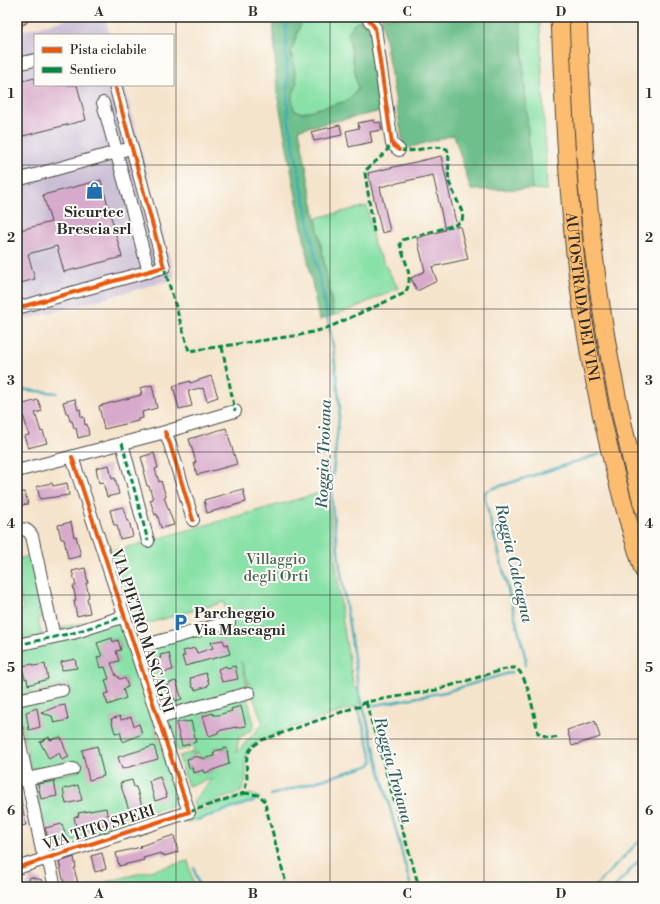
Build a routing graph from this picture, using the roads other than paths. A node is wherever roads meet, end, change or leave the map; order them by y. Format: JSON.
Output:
{"nodes":[{"id":1,"x":20,"y":17,"type":"edge"},
{"id":2,"x":367,"y":17,"type":"edge"},
{"id":3,"x":560,"y":17,"type":"edge"},
{"id":4,"x":578,"y":17,"type":"edge"},
{"id":5,"x":17,"y":18,"type":"edge"},
{"id":6,"x":34,"y":60,"type":"edge"},
{"id":7,"x":17,"y":64,"type":"edge"},
{"id":8,"x":115,"y":86,"type":"edge"},
{"id":9,"x":103,"y":102,"type":"dead end"},
{"id":10,"x":132,"y":147,"type":"junction"},
{"id":11,"x":399,"y":150,"type":"dead end"},
{"id":12,"x":116,"y":152,"type":"junction"},
{"id":13,"x":17,"y":180,"type":"edge"},
{"id":14,"x":149,"y":272,"type":"junction"},
{"id":15,"x":17,"y":308,"type":"edge"},
{"id":16,"x":235,"y":411,"type":"dead end"},
{"id":17,"x":165,"y":432,"type":"junction"},
{"id":18,"x":122,"y":444,"type":"junction"},
{"id":19,"x":72,"y":457,"type":"junction"},
{"id":20,"x":17,"y":471,"type":"edge"},
{"id":21,"x":643,"y":507,"type":"edge"},
{"id":22,"x":192,"y":520,"type":"dead end"},
{"id":23,"x":17,"y":530,"type":"edge"},
{"id":24,"x":148,"y":541,"type":"dead end"},
{"id":25,"x":643,"y":570,"type":"edge"},
{"id":26,"x":125,"y":616,"type":"junction"},
{"id":27,"x":229,"y":622,"type":"dead end"},
{"id":28,"x":54,"y":638,"type":"junction"},
{"id":29,"x":17,"y":645,"type":"edge"},
{"id":30,"x":135,"y":648,"type":"junction"},
{"id":31,"x":62,"y":690,"type":"dead end"},
{"id":32,"x":249,"y":693,"type":"dead end"},
{"id":33,"x":17,"y":700,"type":"edge"},
{"id":34,"x":158,"y":718,"type":"junction"},
{"id":35,"x":17,"y":730,"type":"edge"},
{"id":36,"x":73,"y":769,"type":"dead end"},
{"id":37,"x":22,"y":780,"type":"edge"},
{"id":38,"x":189,"y":812,"type":"joint"},
{"id":39,"x":46,"y":858,"type":"junction"},
{"id":40,"x":17,"y":868,"type":"edge"},
{"id":41,"x":55,"y":887,"type":"edge"}],
"edges":[{"from":1,"to":5,"type":"main road"},
{"from":2,"to":11,"type":"street"},
{"from":3,"to":25,"type":"highway","name":"AUTOSTRADA DEI VINI"},
{"from":4,"to":21,"type":"highway","name":"AUTOSTRADA DEI VINI"},
{"from":6,"to":7,"type":"street"},
{"from":8,"to":10,"type":"street"},
{"from":9,"to":12,"type":"street"},
{"from":10,"to":12,"type":"street"},
{"from":10,"to":14,"type":"street"},
{"from":12,"to":13,"type":"street"},
{"from":12,"to":14,"type":"street"},
{"from":14,"to":15,"type":"street"},
{"from":16,"to":17,"type":"street"},
{"from":17,"to":18,"type":"street"},
{"from":17,"to":22,"type":"street"},
{"from":18,"to":19,"type":"street"},
{"from":18,"to":24,"type":"street"},
{"from":19,"to":20,"type":"street"},
{"from":19,"to":26,"type":"street","name":"VIA PIETRO MASCAGNI"},
{"from":23,"to":28,"type":"street"},
{"from":26,"to":28,"type":"street"},
{"from":26,"to":30,"type":"street","name":"VIA PIETRO MASCAGNI"},
{"from":27,"to":30,"type":"street","name":"VIA PIETRO MASCAGNI"},
{"from":28,"to":29,"type":"street"},
{"from":30,"to":34,"type":"street","name":"VIA PIETRO MASCAGNI"},
{"from":31,"to":33,"type":"street"},
{"from":32,"to":34,"type":"street","name":"VIA PIETRO MASCAGNI"},
{"from":34,"to":38,"type":"street","name":"VIA PIETRO MASCAGNI"},
{"from":35,"to":37,"type":"street"},
{"from":36,"to":37,"type":"street"},
{"from":37,"to":39,"type":"street"},
{"from":38,"to":39,"type":"street","name":"VIA TITO SPERI"},
{"from":39,"to":40,"type":"street","name":"VIA TITO SPERI"},
{"from":39,"to":41,"type":"street"}]}
